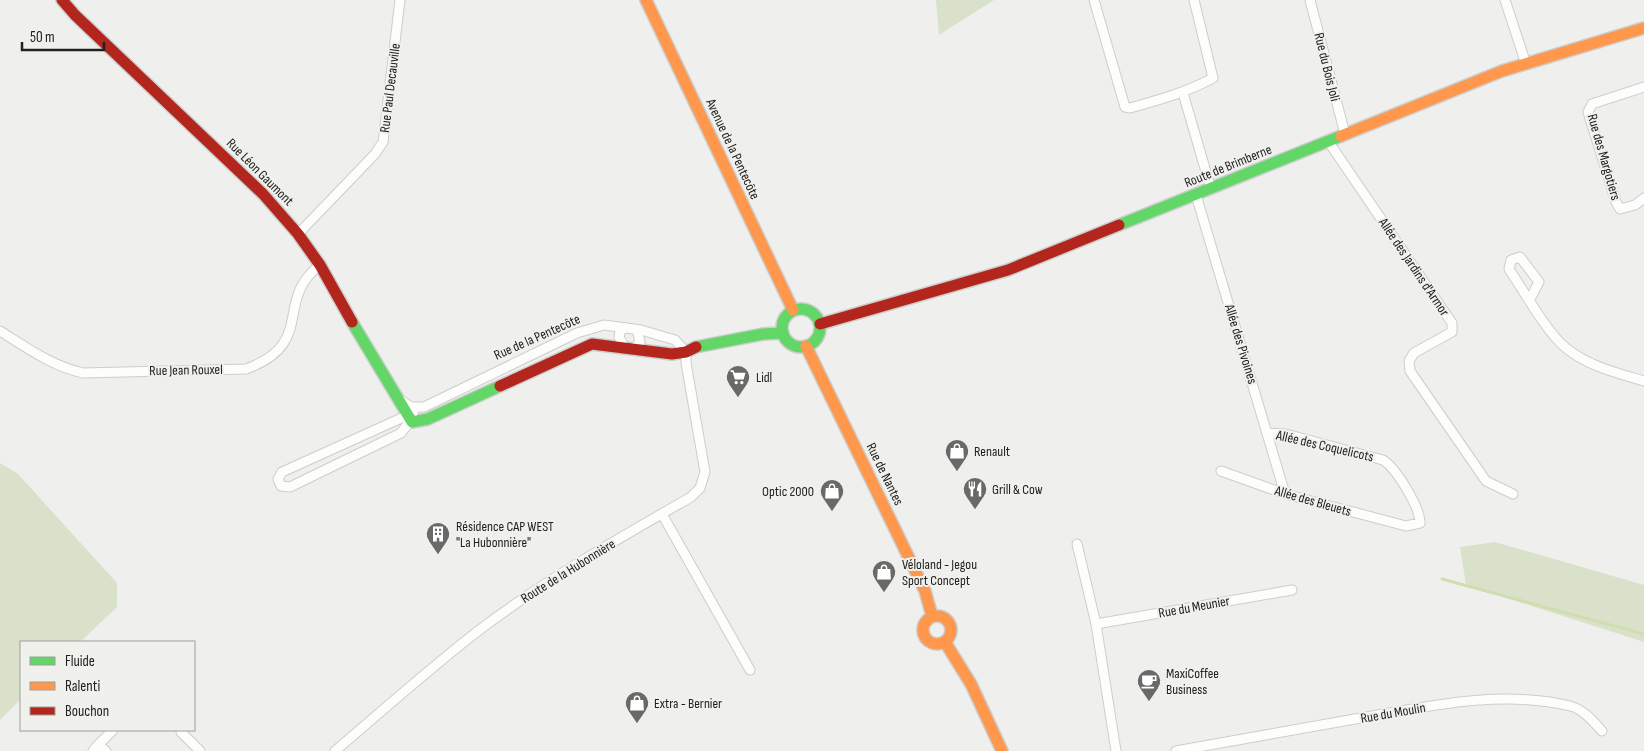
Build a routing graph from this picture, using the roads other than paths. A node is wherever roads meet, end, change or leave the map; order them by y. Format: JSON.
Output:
{"nodes":[{"id":1,"x":62,"y":0,"type":"edge"},
{"id":2,"x":400,"y":0,"type":"edge"},
{"id":3,"x":646,"y":0,"type":"edge"},
{"id":4,"x":1094,"y":0,"type":"edge"},
{"id":5,"x":1194,"y":0,"type":"edge"},
{"id":6,"x":1310,"y":0,"type":"edge"},
{"id":7,"x":1505,"y":0,"type":"edge"},
{"id":8,"x":1644,"y":28,"type":"edge"},
{"id":9,"x":1526,"y":64,"type":"junction"},
{"id":10,"x":1644,"y":87,"type":"edge"},
{"id":11,"x":1183,"y":93,"type":"junction"},
{"id":12,"x":1345,"y":134,"type":"junction"},
{"id":13,"x":1328,"y":141,"type":"junction"},
{"id":14,"x":1210,"y":189,"type":"junction"},
{"id":15,"x":1196,"y":195,"type":"junction"},
{"id":16,"x":1644,"y":198,"type":"edge"},
{"id":17,"x":298,"y":234,"type":"junction"},
{"id":18,"x":320,"y":265,"type":"junction"},
{"id":19,"x":1530,"y":299,"type":"dead end"},
{"id":20,"x":793,"y":310,"type":"junction"},
{"id":21,"x":820,"y":324,"type":"junction"},
{"id":22,"x":626,"y":328,"type":"junction"},
{"id":23,"x":637,"y":330,"type":"junction"},
{"id":24,"x":0,"y":332,"type":"edge"},
{"id":25,"x":783,"y":333,"type":"junction"},
{"id":26,"x":806,"y":346,"type":"junction"},
{"id":27,"x":629,"y":348,"type":"junction"},
{"id":28,"x":686,"y":352,"type":"junction"},
{"id":29,"x":1644,"y":381,"type":"edge"},
{"id":30,"x":414,"y":415,"type":"junction"},
{"id":31,"x":1267,"y":433,"type":"junction"},
{"id":32,"x":1221,"y":471,"type":"dead end"},
{"id":33,"x":1285,"y":494,"type":"junction"},
{"id":34,"x":1513,"y":494,"type":"dead end"},
{"id":35,"x":662,"y":514,"type":"junction"},
{"id":36,"x":1406,"y":526,"type":"joint"},
{"id":37,"x":1077,"y":544,"type":"dead end"},
{"id":38,"x":1292,"y":590,"type":"dead end"},
{"id":39,"x":932,"y":616,"type":"junction"},
{"id":40,"x":1096,"y":624,"type":"junction"},
{"id":41,"x":945,"y":642,"type":"junction"},
{"id":42,"x":750,"y":670,"type":"dead end"},
{"id":43,"x":112,"y":731,"type":"edge"},
{"id":44,"x":181,"y":732,"type":"dead end"},
{"id":45,"x":1602,"y":732,"type":"dead end"},
{"id":46,"x":99,"y":749,"type":"edge"},
{"id":47,"x":200,"y":751,"type":"edge"},
{"id":48,"x":335,"y":751,"type":"edge"},
{"id":49,"x":1002,"y":751,"type":"edge"},
{"id":50,"x":1116,"y":751,"type":"edge"},
{"id":51,"x":1176,"y":751,"type":"edge"}],
"edges":[{"from":1,"to":17,"type":"street","name":"Rue Léon Gaumont"},
{"from":2,"to":17,"type":"street","name":"Rue Paul Decauville"},
{"from":3,"to":20,"type":"street","name":"Avenue de la Pentecôte"},
{"from":4,"to":11,"type":"street"},
{"from":5,"to":11,"type":"street"},
{"from":6,"to":12,"type":"street","name":"Rue du Bois Joli"},
{"from":7,"to":9,"type":"street"},
{"from":8,"to":9,"type":"street","name":"Route de Brimberne"},
{"from":9,"to":12,"type":"street","name":"Route de Brimberne"},
{"from":10,"to":16,"type":"street","name":"Rue des Margotiers"},
{"from":11,"to":14,"type":"street"},
{"from":12,"to":13,"type":"street","name":"Route de Brimberne"},
{"from":13,"to":14,"type":"street","name":"Route de Brimberne"},
{"from":13,"to":34,"type":"street","name":"Allée des Jardins d'Armor"},
{"from":14,"to":15,"type":"street","name":"Route de Brimberne"},
{"from":15,"to":21,"type":"street","name":"Route de Brimberne"},
{"from":15,"to":31,"type":"street","name":"Allée des Pivoines"},
{"from":17,"to":18,"type":"street","name":"Rue Léon Gaumont"},
{"from":18,"to":24,"type":"street","name":"Rue Jean Rouxel"},
{"from":18,"to":30,"type":"street","name":"Rue Léon Gaumont"},
{"from":19,"to":29,"type":"street"},
{"from":20,"to":21,"type":"street"},
{"from":20,"to":25,"type":"street"},
{"from":21,"to":26,"type":"street"},
{"from":22,"to":23,"type":"street","name":"Rue de la Pentecôte"},
{"from":22,"to":27,"type":"street"},
{"from":22,"to":30,"type":"street","name":"Rue de la Pentecôte"},
{"from":23,"to":27,"type":"street"},
{"from":23,"to":28,"type":"street","name":"Rue de la Pentecôte"},
{"from":25,"to":26,"type":"street"},
{"from":25,"to":28,"type":"street"},
{"from":26,"to":39,"type":"street","name":"Rue de Nantes"},
{"from":27,"to":28,"type":"street","name":"Rue de la Pentecôte"},
{"from":27,"to":30,"type":"street","name":"Rue de la Pentecôte"},
{"from":28,"to":35,"type":"street","name":"Route de la Hubonnière"},
{"from":30,"to":30,"type":"street","name":"Rue de la Pentecôte"},
{"from":31,"to":33,"type":"street","name":"Allée des Pivoines"},
{"from":31,"to":36,"type":"street","name":"Allée des Coquelicots"},
{"from":32,"to":33,"type":"street","name":"Allée des Bleuets"},
{"from":33,"to":36,"type":"street","name":"Allée des Bleuets"},
{"from":35,"to":42,"type":"street"},
{"from":35,"to":48,"type":"street","name":"Route de la Hubonnière"},
{"from":37,"to":40,"type":"street"},
{"from":38,"to":40,"type":"street","name":"Rue du Meunier"},
{"from":39,"to":41,"type":"street"},
{"from":39,"to":41,"type":"street"},
{"from":40,"to":50,"type":"street"},
{"from":41,"to":49,"type":"street"},
{"from":43,"to":46,"type":"street"},
{"from":44,"to":47,"type":"street"},
{"from":45,"to":51,"type":"street","name":"Rue du Moulin"}]}
